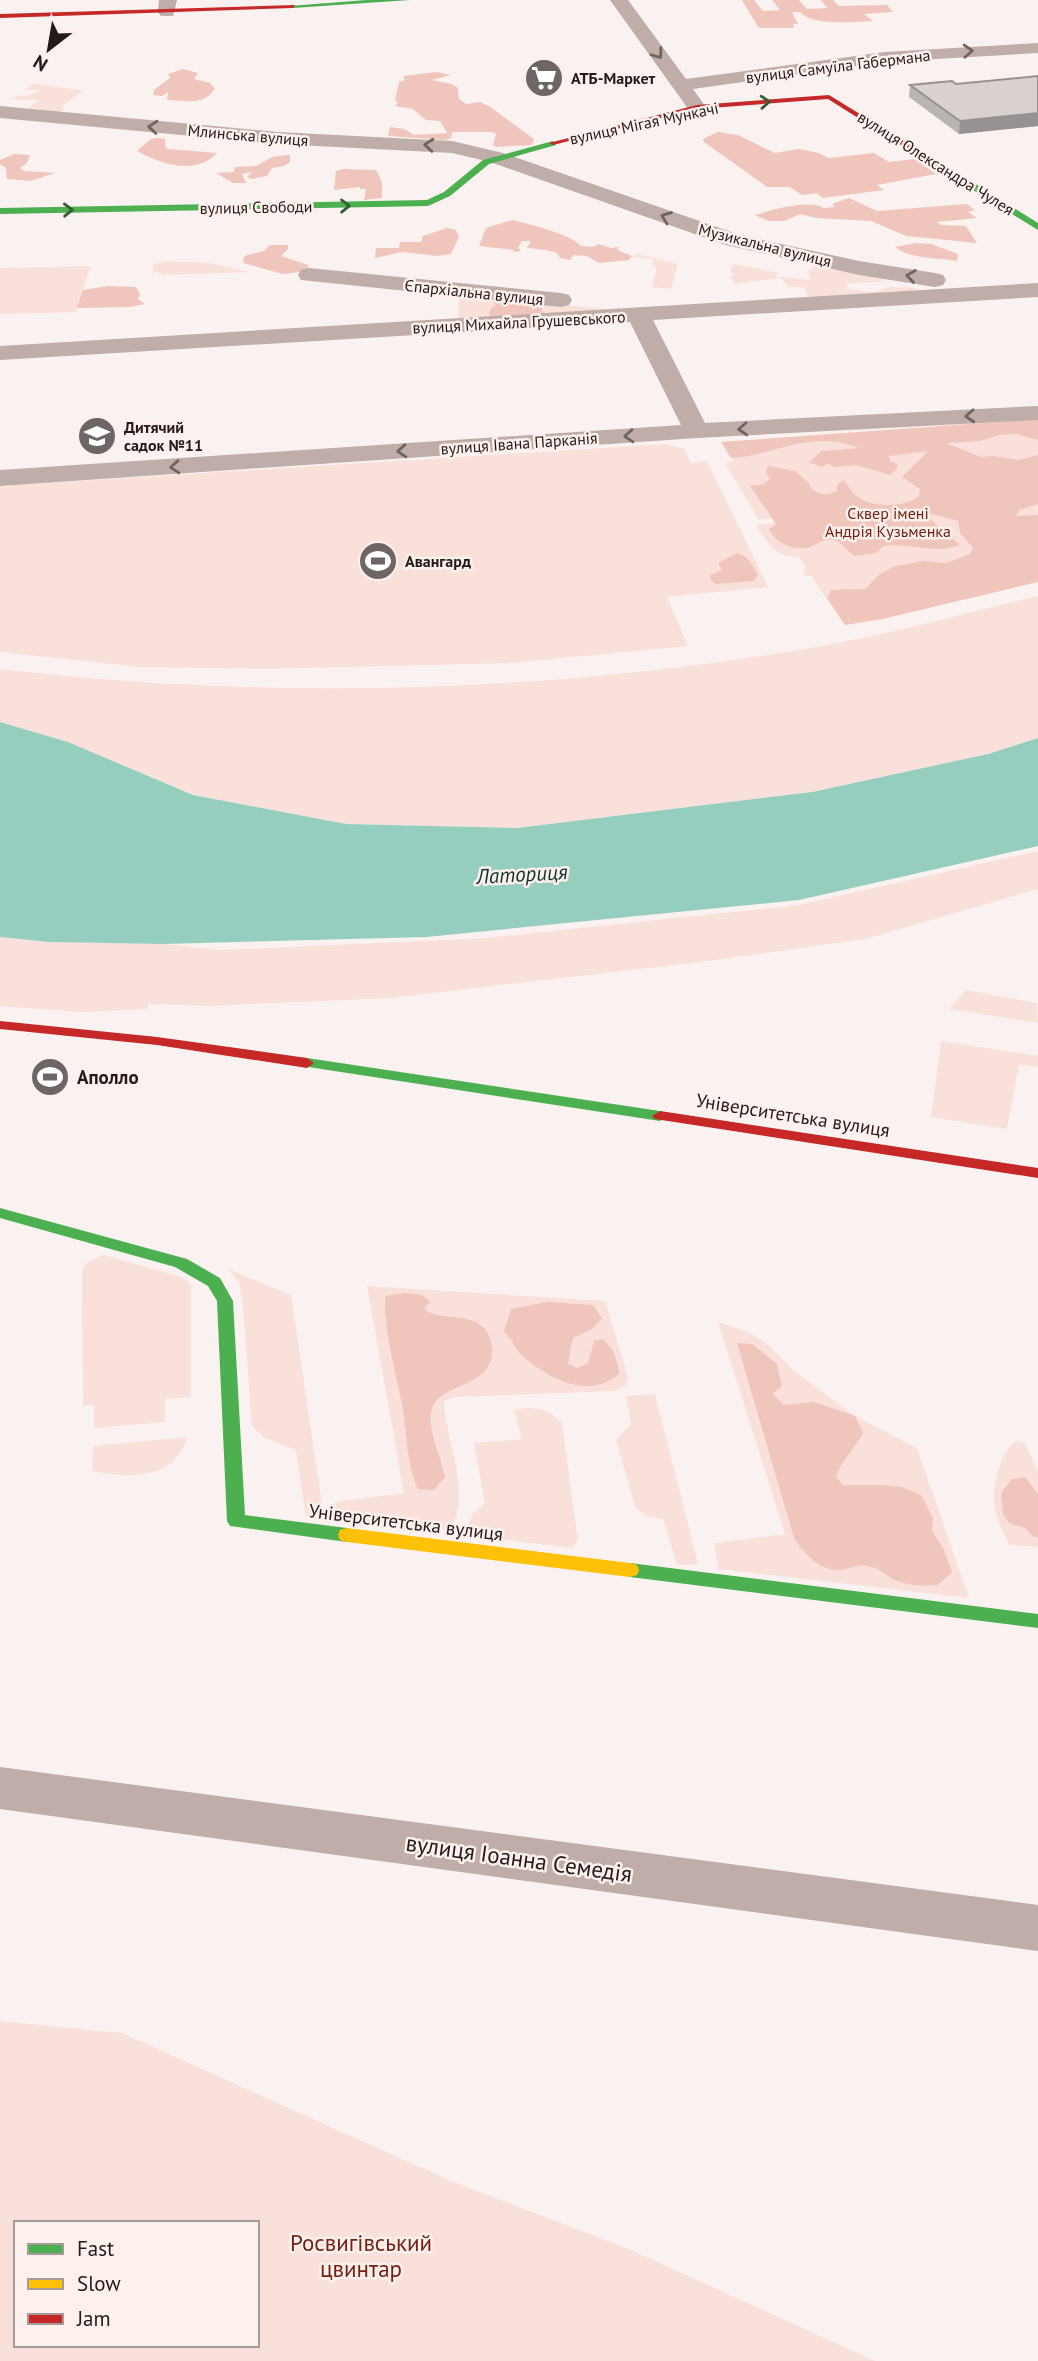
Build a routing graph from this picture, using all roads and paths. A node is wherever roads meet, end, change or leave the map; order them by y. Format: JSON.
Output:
{"nodes":[{"id":1,"x":407,"y":0,"type":"edge"},
{"id":2,"x":619,"y":0,"type":"edge"},
{"id":3,"x":167,"y":6,"type":"edge"},
{"id":4,"x":0,"y":16,"type":"edge"},
{"id":5,"x":1038,"y":48,"type":"edge"},
{"id":6,"x":681,"y":85,"type":"junction"},
{"id":7,"x":835,"y":100,"type":"joint"},
{"id":8,"x":697,"y":107,"type":"junction"},
{"id":9,"x":0,"y":112,"type":"edge"},
{"id":10,"x":496,"y":157,"type":"junction"},
{"id":11,"x":0,"y":211,"type":"edge"},
{"id":12,"x":1038,"y":227,"type":"edge"},
{"id":13,"x":309,"y":275,"type":"dead end"},
{"id":14,"x":1038,"y":290,"type":"edge"},
{"id":15,"x":1002,"y":292,"type":"junction"},
{"id":16,"x":638,"y":314,"type":"junction"},
{"id":17,"x":0,"y":353,"type":"edge"},
{"id":18,"x":1038,"y":412,"type":"edge"},
{"id":19,"x":697,"y":431,"type":"junction"},
{"id":20,"x":0,"y":478,"type":"edge"},
{"id":21,"x":0,"y":1025,"type":"edge"},
{"id":22,"x":43,"y":1028,"type":"junction"},
{"id":23,"x":7,"y":1042,"type":"dead end"},
{"id":24,"x":1038,"y":1173,"type":"edge"},
{"id":25,"x":0,"y":1213,"type":"edge"},
{"id":26,"x":1038,"y":1621,"type":"edge"},
{"id":27,"x":0,"y":1788,"type":"edge"},
{"id":28,"x":1038,"y":1928,"type":"edge"}],
"edges":[{"from":1,"to":3,"type":"street"},
{"from":2,"to":6,"type":"street","one_way":true},
{"from":3,"to":4,"type":"street"},
{"from":6,"to":5,"type":"street","name":"вулиця Самуїла Габермана","one_way":true},
{"from":6,"to":8,"type":"street"},
{"from":8,"to":7,"type":"street","name":"вулиця Мігая Мункачі","one_way":true},
{"from":7,"to":12,"type":"street","name":"вулиця Олександра Чулея"},
{"from":8,"to":10,"type":"street","name":"вулиця Мігая Мункачі"},
{"from":10,"to":9,"type":"street","name":"Млинська вулиця","one_way":true},
{"from":11,"to":10,"type":"street","name":"вулиця Свободи","one_way":true},
{"from":15,"to":10,"type":"street","name":"Музикальна вулиця","one_way":true},
{"from":13,"to":16,"type":"street","name":"Єпархіальна вулиця"},
{"from":14,"to":15,"type":"street","name":"вулиця Михайла Грушевського"},
{"from":15,"to":16,"type":"street","name":"вулиця Михайла Грушевського"},
{"from":16,"to":17,"type":"street","name":"вулиця Михайла Грушевського"},
{"from":16,"to":19,"type":"street"},
{"from":18,"to":19,"type":"street","name":"вулиця Івана Парканія","one_way":true},
{"from":19,"to":20,"type":"street","name":"вулиця Івана Парканія","one_way":true},
{"from":21,"to":22,"type":"street","name":"Університетська вулиця"},
{"from":22,"to":23,"type":"street","name":"Університетська вулиця"},
{"from":22,"to":24,"type":"street","name":"Університетська вулиця"},
{"from":25,"to":26,"type":"street","name":"Університетська вулиця"},
{"from":27,"to":28,"type":"street","name":"вулиця Іоанна Семедія"}]}
